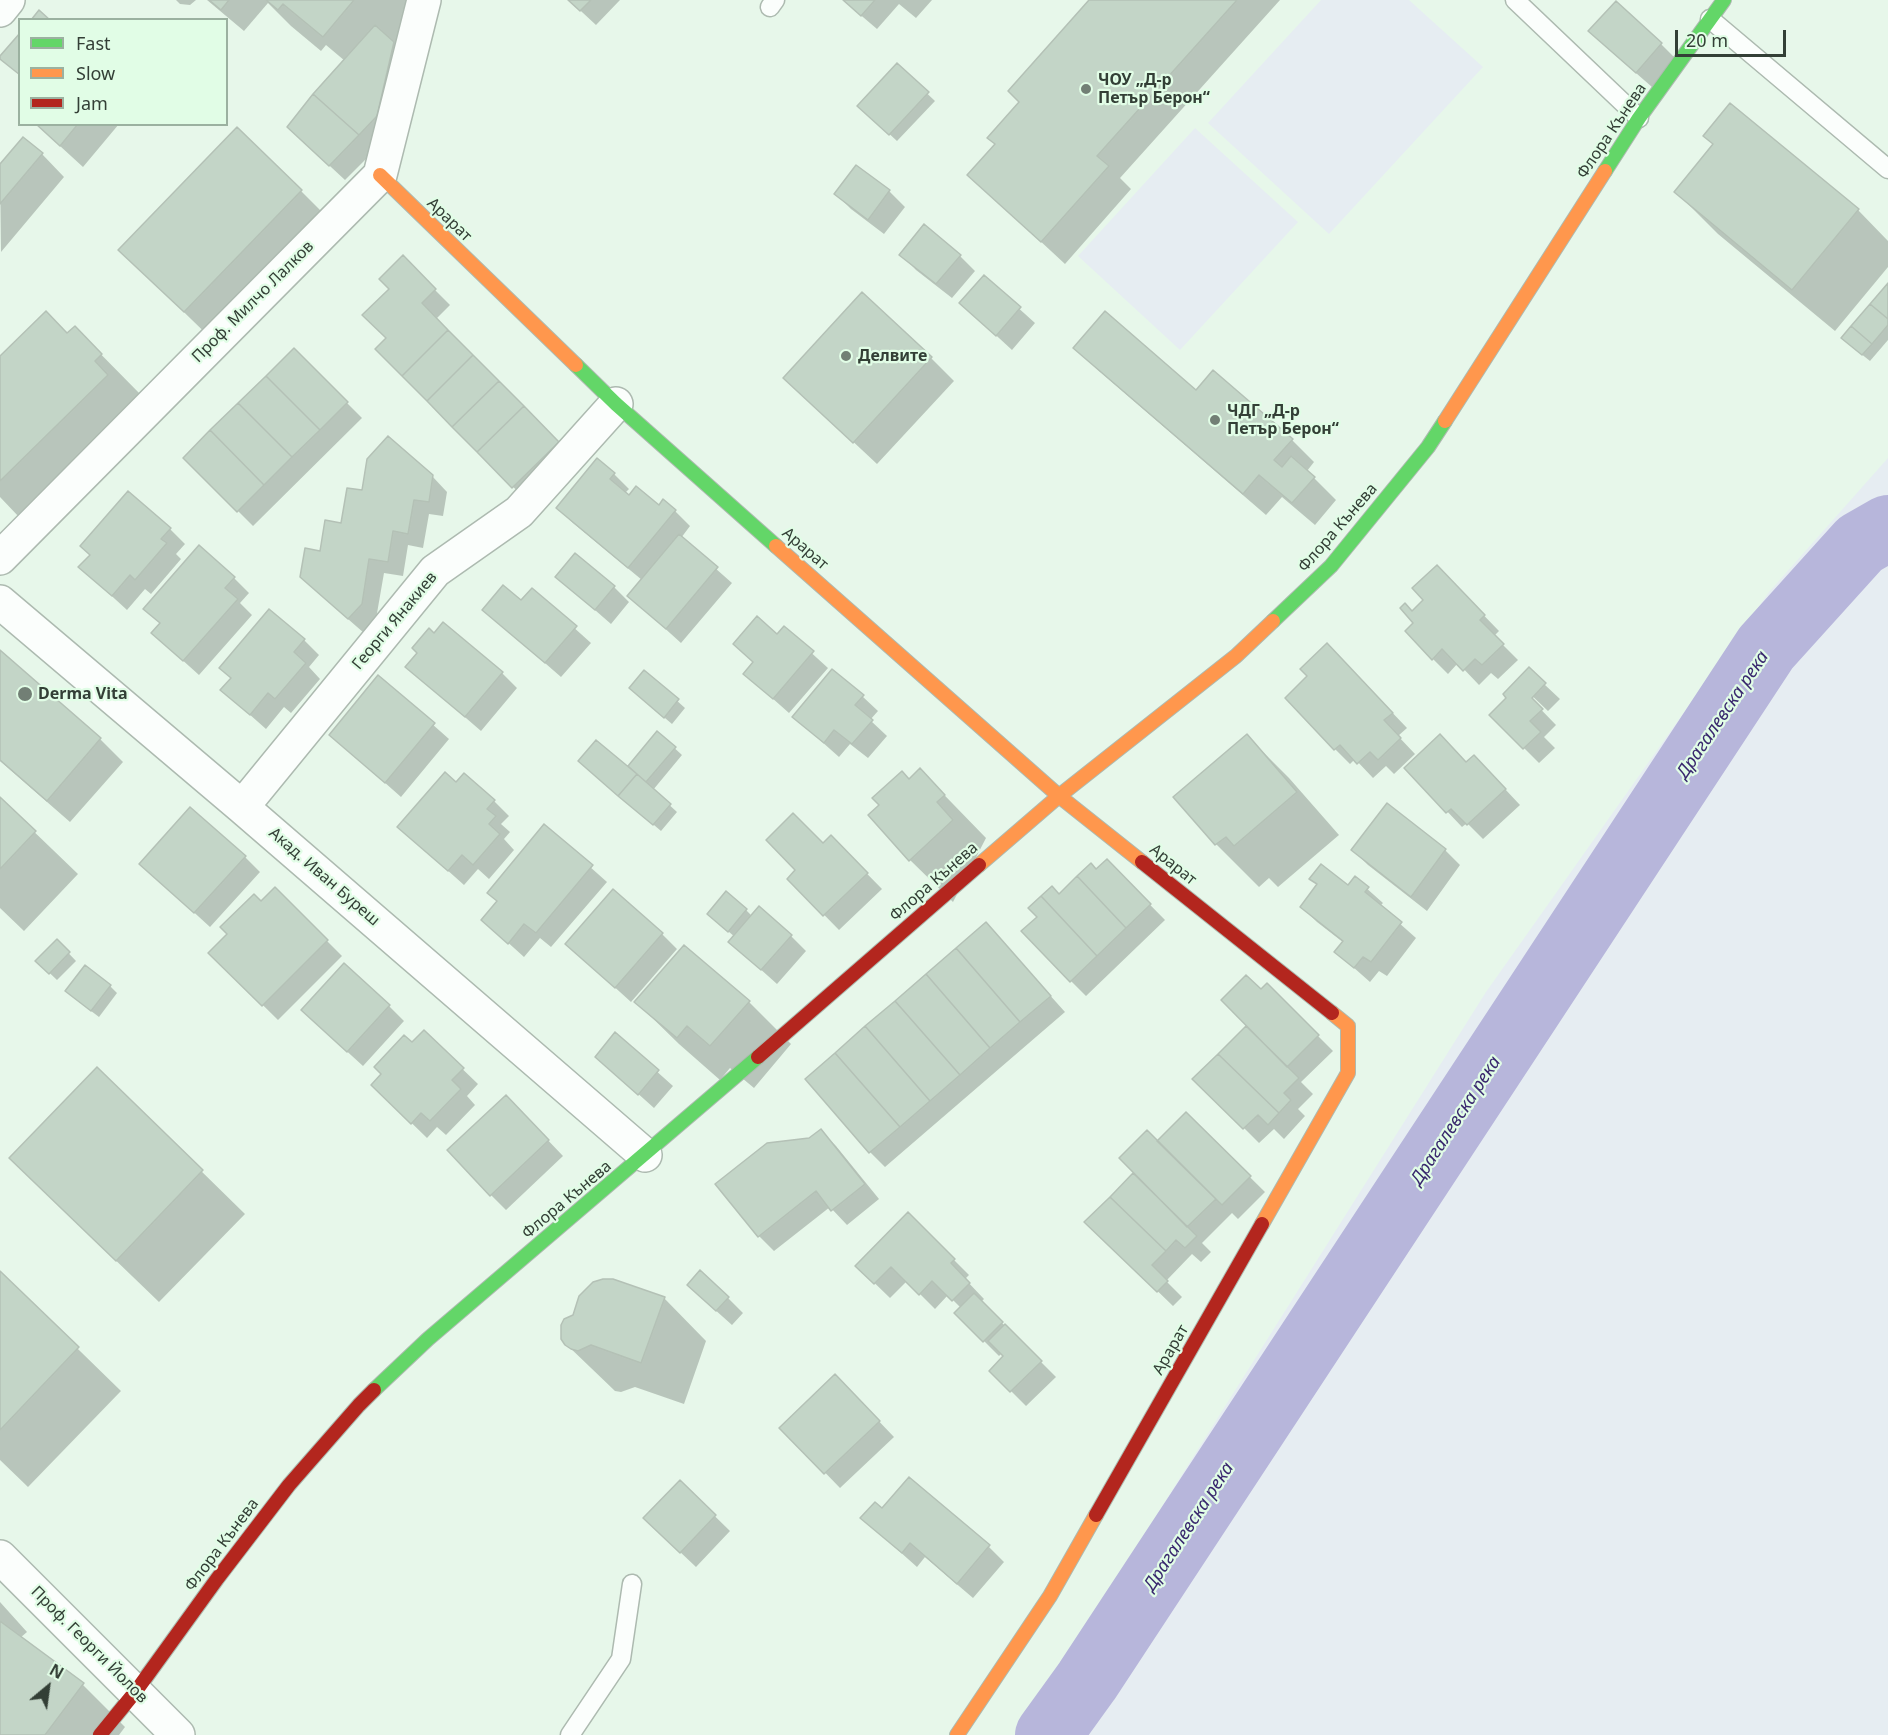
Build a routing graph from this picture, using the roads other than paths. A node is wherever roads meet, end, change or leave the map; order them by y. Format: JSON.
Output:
{"nodes":[{"id":1,"x":8,"y":0,"type":"edge"},
{"id":2,"x":424,"y":0,"type":"edge"},
{"id":3,"x":1515,"y":0,"type":"edge"},
{"id":4,"x":1716,"y":6,"type":"edge"},
{"id":5,"x":0,"y":10,"type":"edge"},
{"id":6,"x":1639,"y":118,"type":"junction"},
{"id":7,"x":1888,"y":169,"type":"edge"},
{"id":8,"x":380,"y":175,"type":"junction"},
{"id":9,"x":616,"y":404,"type":"junction"},
{"id":10,"x":0,"y":558,"type":"edge"},
{"id":11,"x":0,"y":602,"type":"edge"},
{"id":12,"x":1059,"y":796,"type":"junction"},
{"id":13,"x":242,"y":807,"type":"junction"},
{"id":14,"x":645,"y":1155,"type":"junction"},
{"id":15,"x":0,"y":1557,"type":"edge"},
{"id":16,"x":632,"y":1584,"type":"dead end"},
{"id":17,"x":136,"y":1691,"type":"junction"},
{"id":18,"x":100,"y":1735,"type":"edge"},
{"id":19,"x":178,"y":1735,"type":"edge"},
{"id":20,"x":570,"y":1735,"type":"edge"},
{"id":21,"x":957,"y":1735,"type":"edge"}],
"edges":[{"from":1,"to":5,"type":"street"},
{"from":2,"to":8,"type":"street"},
{"from":3,"to":6,"type":"lane"},
{"from":4,"to":6,"type":"street","name":"Флора Кънева"},
{"from":4,"to":7,"type":"lane"},
{"from":6,"to":12,"type":"street","name":"Флора Кънева"},
{"from":8,"to":9,"type":"street","name":"Арарат"},
{"from":8,"to":10,"type":"street","name":"Проф. Милчо Лалков"},
{"from":9,"to":12,"type":"street","name":"Арарат"},
{"from":9,"to":13,"type":"street","name":"Георги Янакиев"},
{"from":11,"to":13,"type":"street","name":"Акад. Иван Буреш"},
{"from":12,"to":14,"type":"street","name":"Флора Кънева"},
{"from":12,"to":21,"type":"street","name":"Арарат"},
{"from":13,"to":14,"type":"street","name":"Акад. Иван Буреш"},
{"from":14,"to":17,"type":"street","name":"Флора Кънева"},
{"from":15,"to":17,"type":"street","name":"Проф. Георги Йолов"},
{"from":16,"to":20,"type":"lane"},
{"from":17,"to":18,"type":"street","name":"Флора Кънева"},
{"from":17,"to":19,"type":"street","name":"Проф. Георги Йолов"}]}
